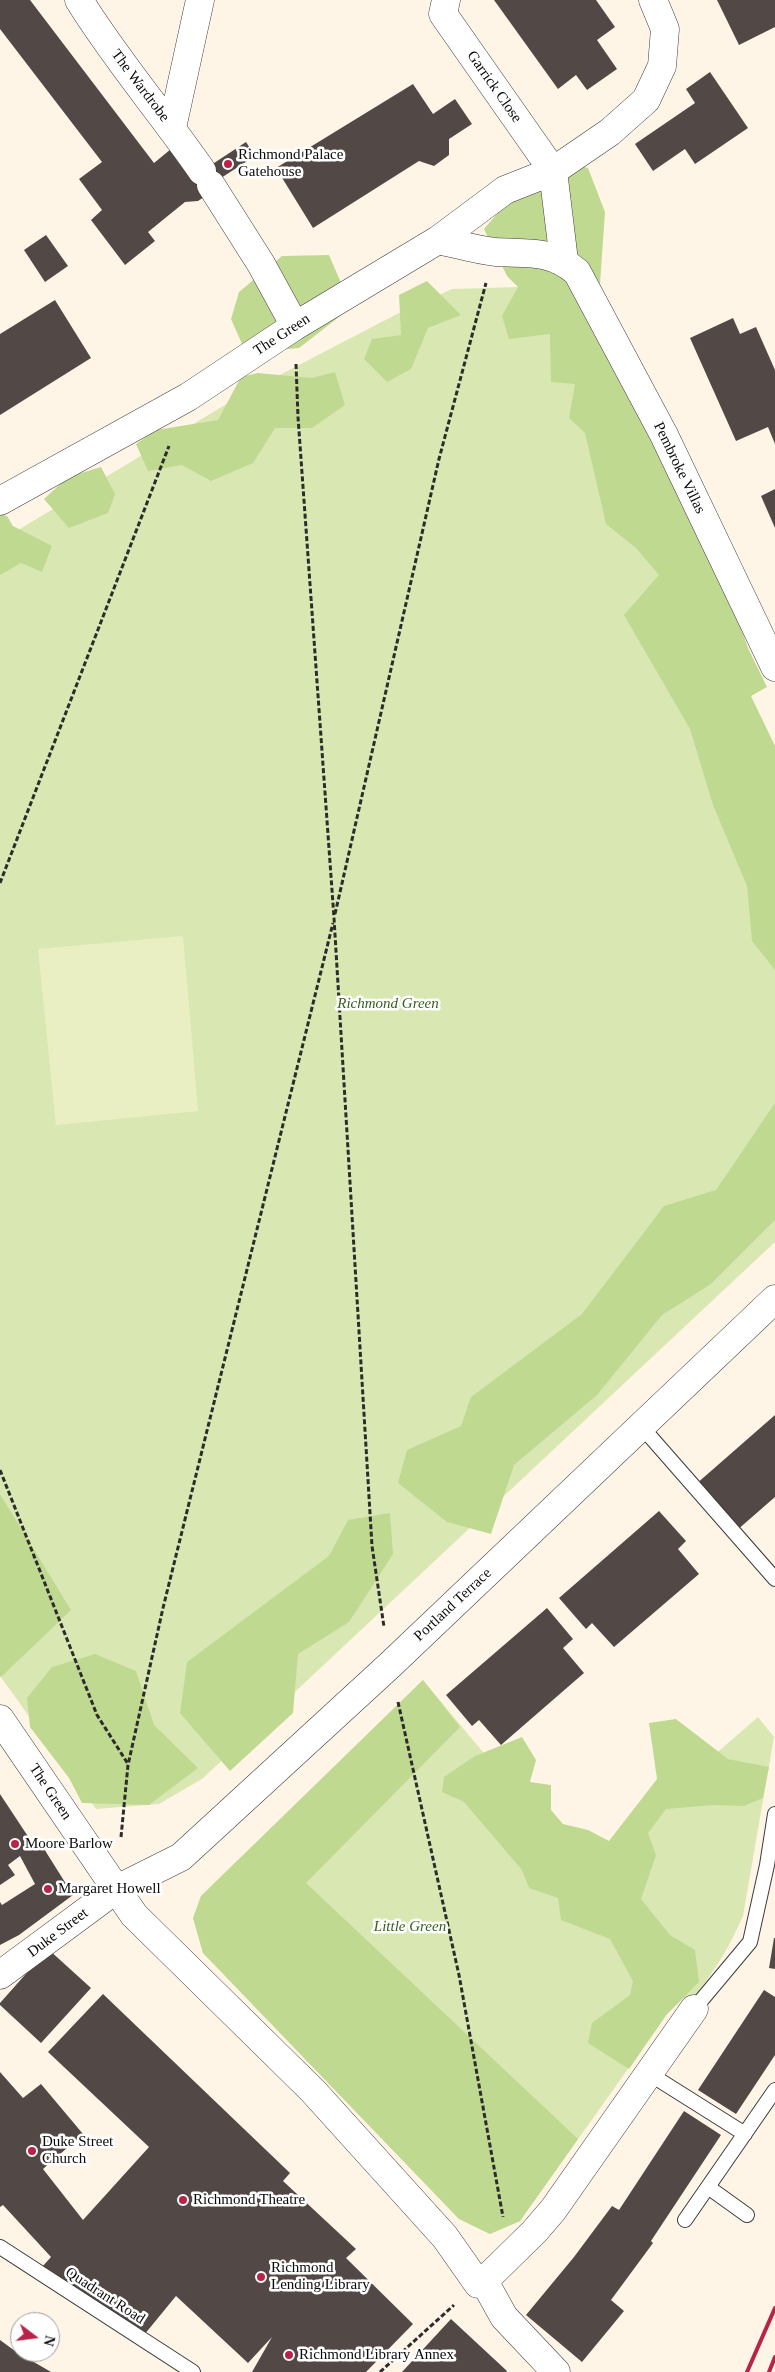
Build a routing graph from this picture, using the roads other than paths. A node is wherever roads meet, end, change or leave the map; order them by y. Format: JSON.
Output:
{"nodes":[{"id":1,"x":79,"y":0,"type":"edge"},
{"id":2,"x":200,"y":0,"type":"edge"},
{"id":3,"x":446,"y":0,"type":"edge"},
{"id":4,"x":653,"y":0,"type":"edge"},
{"id":5,"x":172,"y":128,"type":"junction"},
{"id":6,"x":553,"y":171,"type":"junction"},
{"id":7,"x":438,"y":240,"type":"junction"},
{"id":8,"x":570,"y":267,"type":"junction"},
{"id":9,"x":295,"y":326,"type":"junction"},
{"id":10,"x":0,"y":501,"type":"edge"},
{"id":11,"x":775,"y":667,"type":"edge"},
{"id":12,"x":775,"y":1299,"type":"edge"},
{"id":13,"x":641,"y":1426,"type":"junction"},
{"id":14,"x":775,"y":1579,"type":"edge"},
{"id":15,"x":0,"y":1719,"type":"edge"},
{"id":16,"x":775,"y":1814,"type":"edge"},
{"id":17,"x":115,"y":1890,"type":"junction"},
{"id":18,"x":0,"y":1975,"type":"edge"},
{"id":19,"x":694,"y":2009,"type":"joint"},
{"id":20,"x":648,"y":2073,"type":"junction"},
{"id":21,"x":775,"y":2090,"type":"edge"},
{"id":22,"x":745,"y":2134,"type":"junction"},
{"id":23,"x":708,"y":2187,"type":"junction"},
{"id":24,"x":747,"y":2215,"type":"dead end"},
{"id":25,"x":686,"y":2220,"type":"dead end"},
{"id":26,"x":0,"y":2247,"type":"edge"},
{"id":27,"x":484,"y":2281,"type":"junction"},
{"id":28,"x":193,"y":2372,"type":"edge"},
{"id":29,"x":556,"y":2372,"type":"edge"}],
"edges":[{"from":1,"to":5,"type":"street","name":"The Wardrobe"},
{"from":2,"to":5,"type":"street"},
{"from":3,"to":6,"type":"street","name":"Garrick Close"},
{"from":4,"to":6,"type":"street","name":"The Green"},
{"from":5,"to":9,"type":"street","name":"The Wardrobe"},
{"from":6,"to":7,"type":"street","name":"The Green"},
{"from":6,"to":8,"type":"street"},
{"from":7,"to":8,"type":"street"},
{"from":7,"to":9,"type":"street","name":"The Green"},
{"from":8,"to":11,"type":"street","name":"Pembroke Villas"},
{"from":9,"to":10,"type":"street","name":"The Green"},
{"from":12,"to":13,"type":"street","name":"Portland Terrace"},
{"from":13,"to":14,"type":"lane"},
{"from":13,"to":17,"type":"street","name":"Portland Terrace"},
{"from":15,"to":17,"type":"street","name":"The Green"},
{"from":16,"to":19,"type":"lane"},
{"from":17,"to":18,"type":"street","name":"Duke Street"},
{"from":17,"to":27,"type":"street"},
{"from":19,"to":20,"type":"street"},
{"from":20,"to":22,"type":"lane"},
{"from":20,"to":27,"type":"street"},
{"from":21,"to":22,"type":"lane"},
{"from":22,"to":23,"type":"lane"},
{"from":23,"to":24,"type":"lane"},
{"from":23,"to":25,"type":"lane"},
{"from":26,"to":28,"type":"lane","name":"Quadrant Road"},
{"from":27,"to":29,"type":"street"}]}
